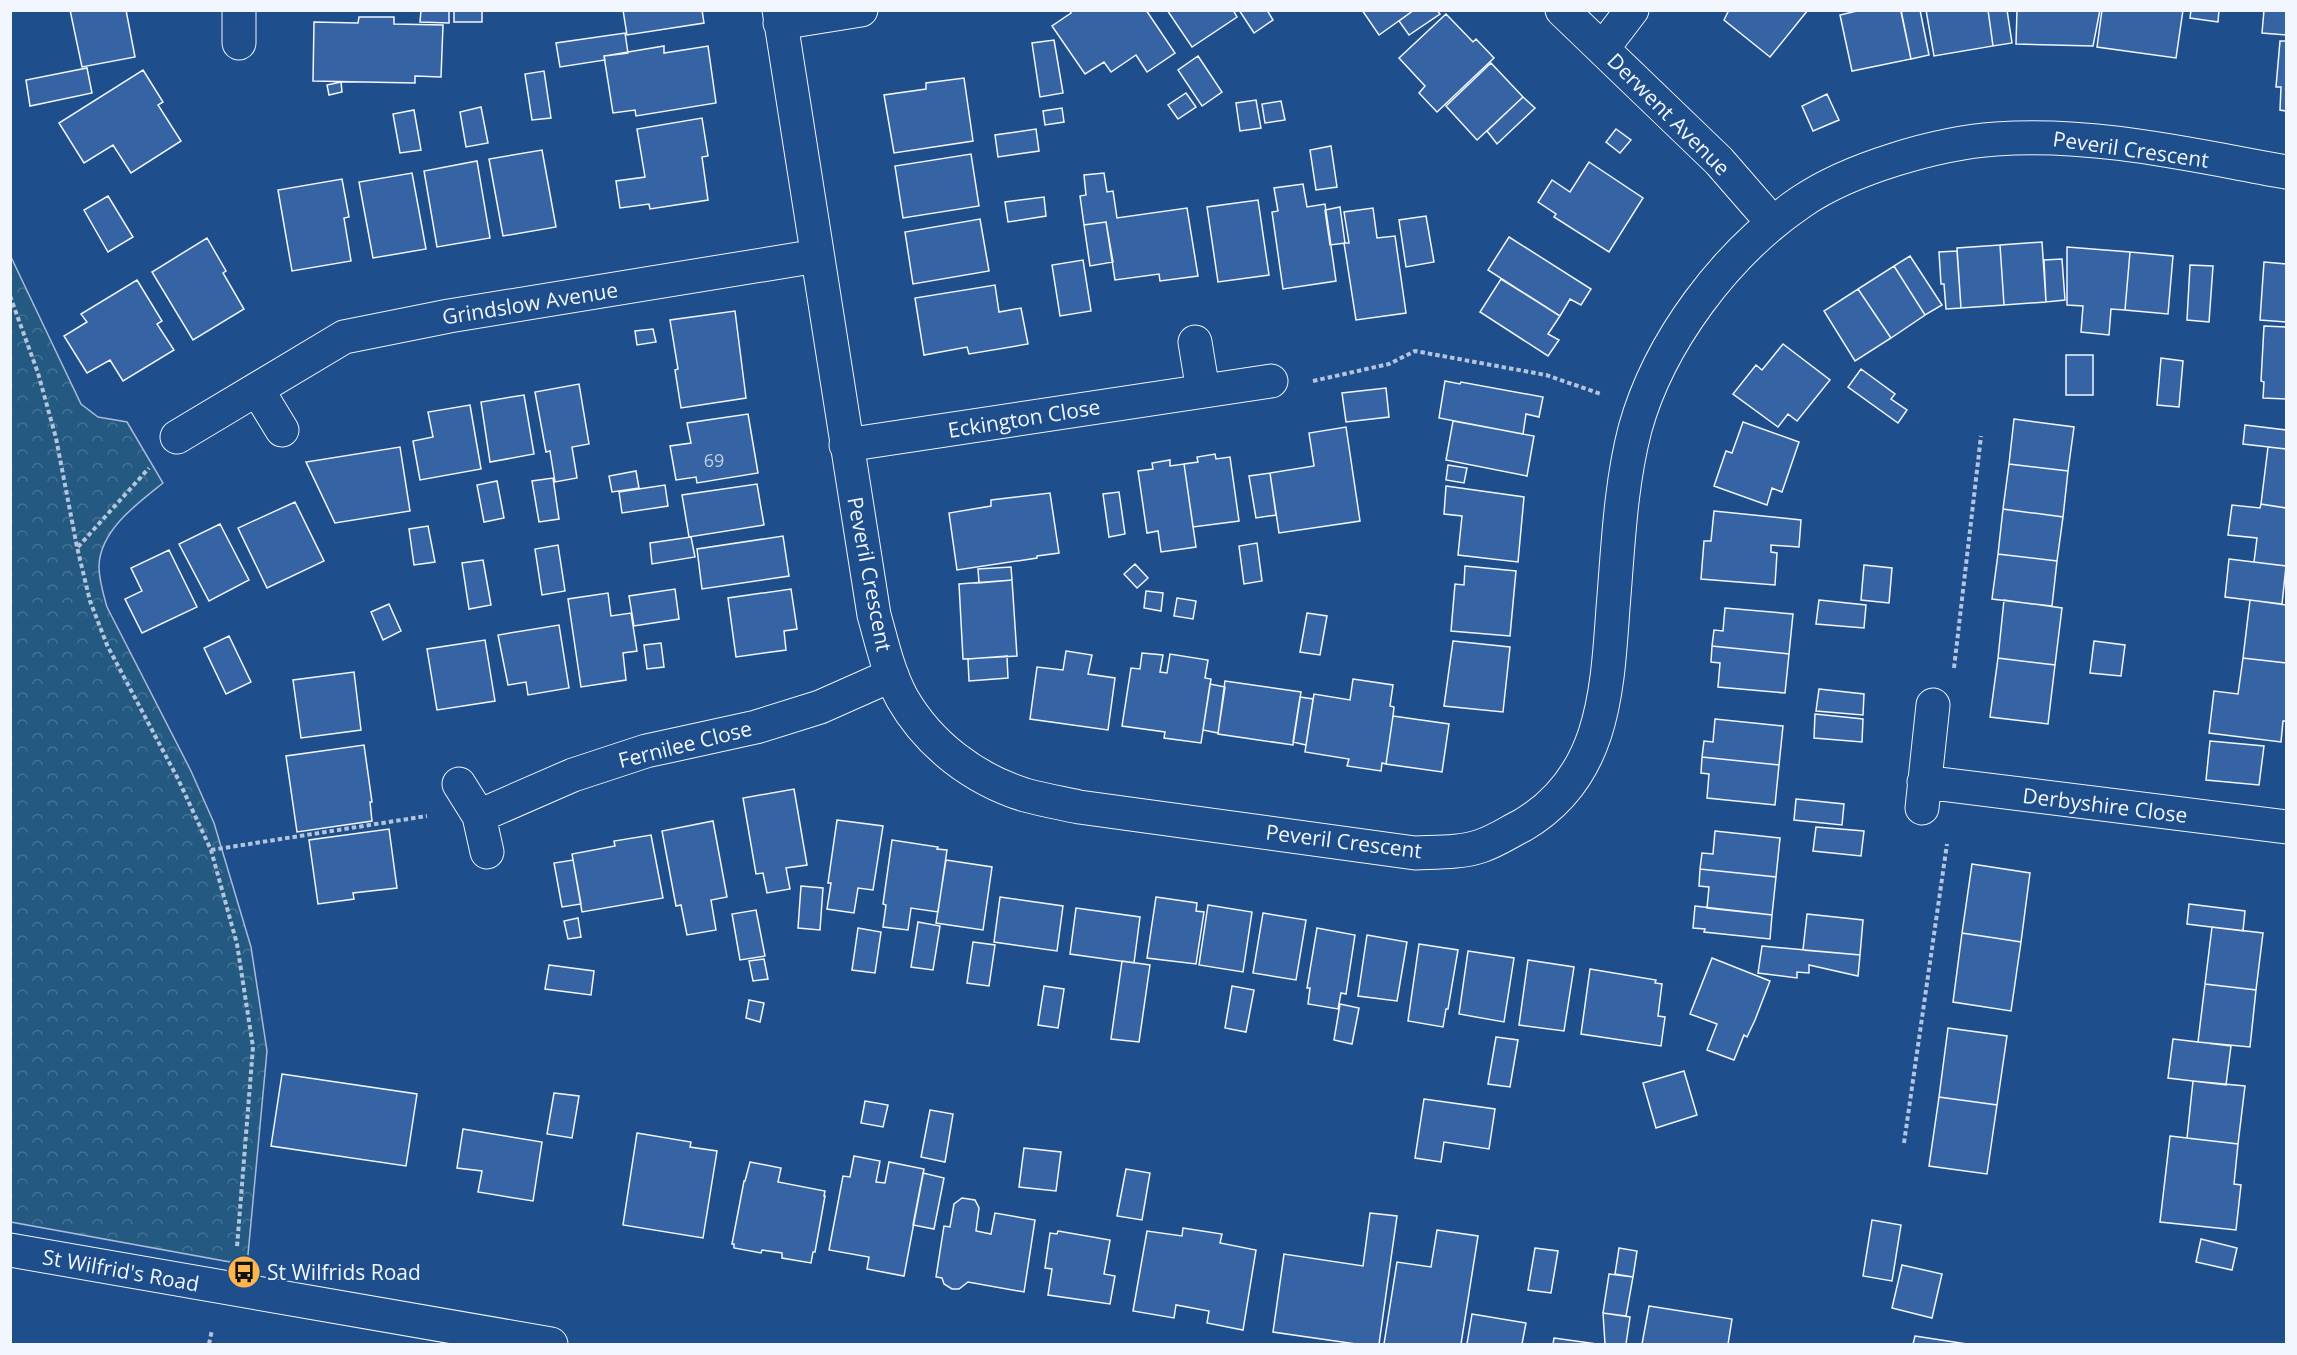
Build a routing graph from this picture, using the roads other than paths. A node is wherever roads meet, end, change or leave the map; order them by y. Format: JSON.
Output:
{"nodes":[{"id":1,"x":238,"y":10,"type":"edge"},
{"id":2,"x":861,"y":10,"type":"edge"},
{"id":3,"x":1562,"y":10,"type":"edge"},
{"id":4,"x":1632,"y":10,"type":"edge"},
{"id":5,"x":780,"y":17,"type":"edge"},
{"id":6,"x":239,"y":43,"type":"dead end"},
{"id":7,"x":1603,"y":48,"type":"junction"},
{"id":8,"x":2286,"y":172,"type":"edge"},
{"id":9,"x":1772,"y":222,"type":"junction"},
{"id":10,"x":817,"y":256,"type":"junction"},
{"id":11,"x":1195,"y":342,"type":"dead end"},
{"id":12,"x":1271,"y":381,"type":"road end"},
{"id":13,"x":257,"y":389,"type":"junction"},
{"id":14,"x":1203,"y":391,"type":"junction"},
{"id":15,"x":282,"y":430,"type":"dead end"},
{"id":16,"x":177,"y":437,"type":"road end"},
{"id":17,"x":846,"y":445,"type":"junction"},
{"id":18,"x":892,"y":675,"type":"junction"},
{"id":19,"x":1933,"y":705,"type":"road end"},
{"id":20,"x":2286,"y":827,"type":"edge"},
{"id":21,"x":487,"y":852,"type":"dead end"},
{"id":22,"x":10,"y":1250,"type":"edge"},
{"id":23,"x":551,"y":1344,"type":"edge"}],
"edges":[{"from":1,"to":6,"type":"street"},
{"from":2,"to":5,"type":"street"},
{"from":3,"to":7,"type":"street","name":"Derwent Avenue"},
{"from":4,"to":7,"type":"street"},
{"from":5,"to":10,"type":"street","name":"Peveril Crescent"},
{"from":7,"to":9,"type":"street","name":"Derwent Avenue"},
{"from":8,"to":9,"type":"street","name":"Peveril Crescent"},
{"from":9,"to":18,"type":"street","name":"Peveril Crescent"},
{"from":10,"to":13,"type":"street","name":"Grindslow Avenue"},
{"from":10,"to":17,"type":"street","name":"Peveril Crescent"},
{"from":11,"to":14,"type":"street"},
{"from":12,"to":14,"type":"street","name":"Eckington Close"},
{"from":13,"to":15,"type":"street"},
{"from":13,"to":16,"type":"street","name":"Grindslow Avenue"},
{"from":14,"to":17,"type":"street","name":"Eckington Close"},
{"from":17,"to":18,"type":"street","name":"Peveril Crescent"},
{"from":18,"to":21,"type":"street","name":"Fernilee Close"},
{"from":19,"to":20,"type":"street","name":"Derbyshire Close"},
{"from":22,"to":23,"type":"street","name":"St Wilfrid's Road"}]}
